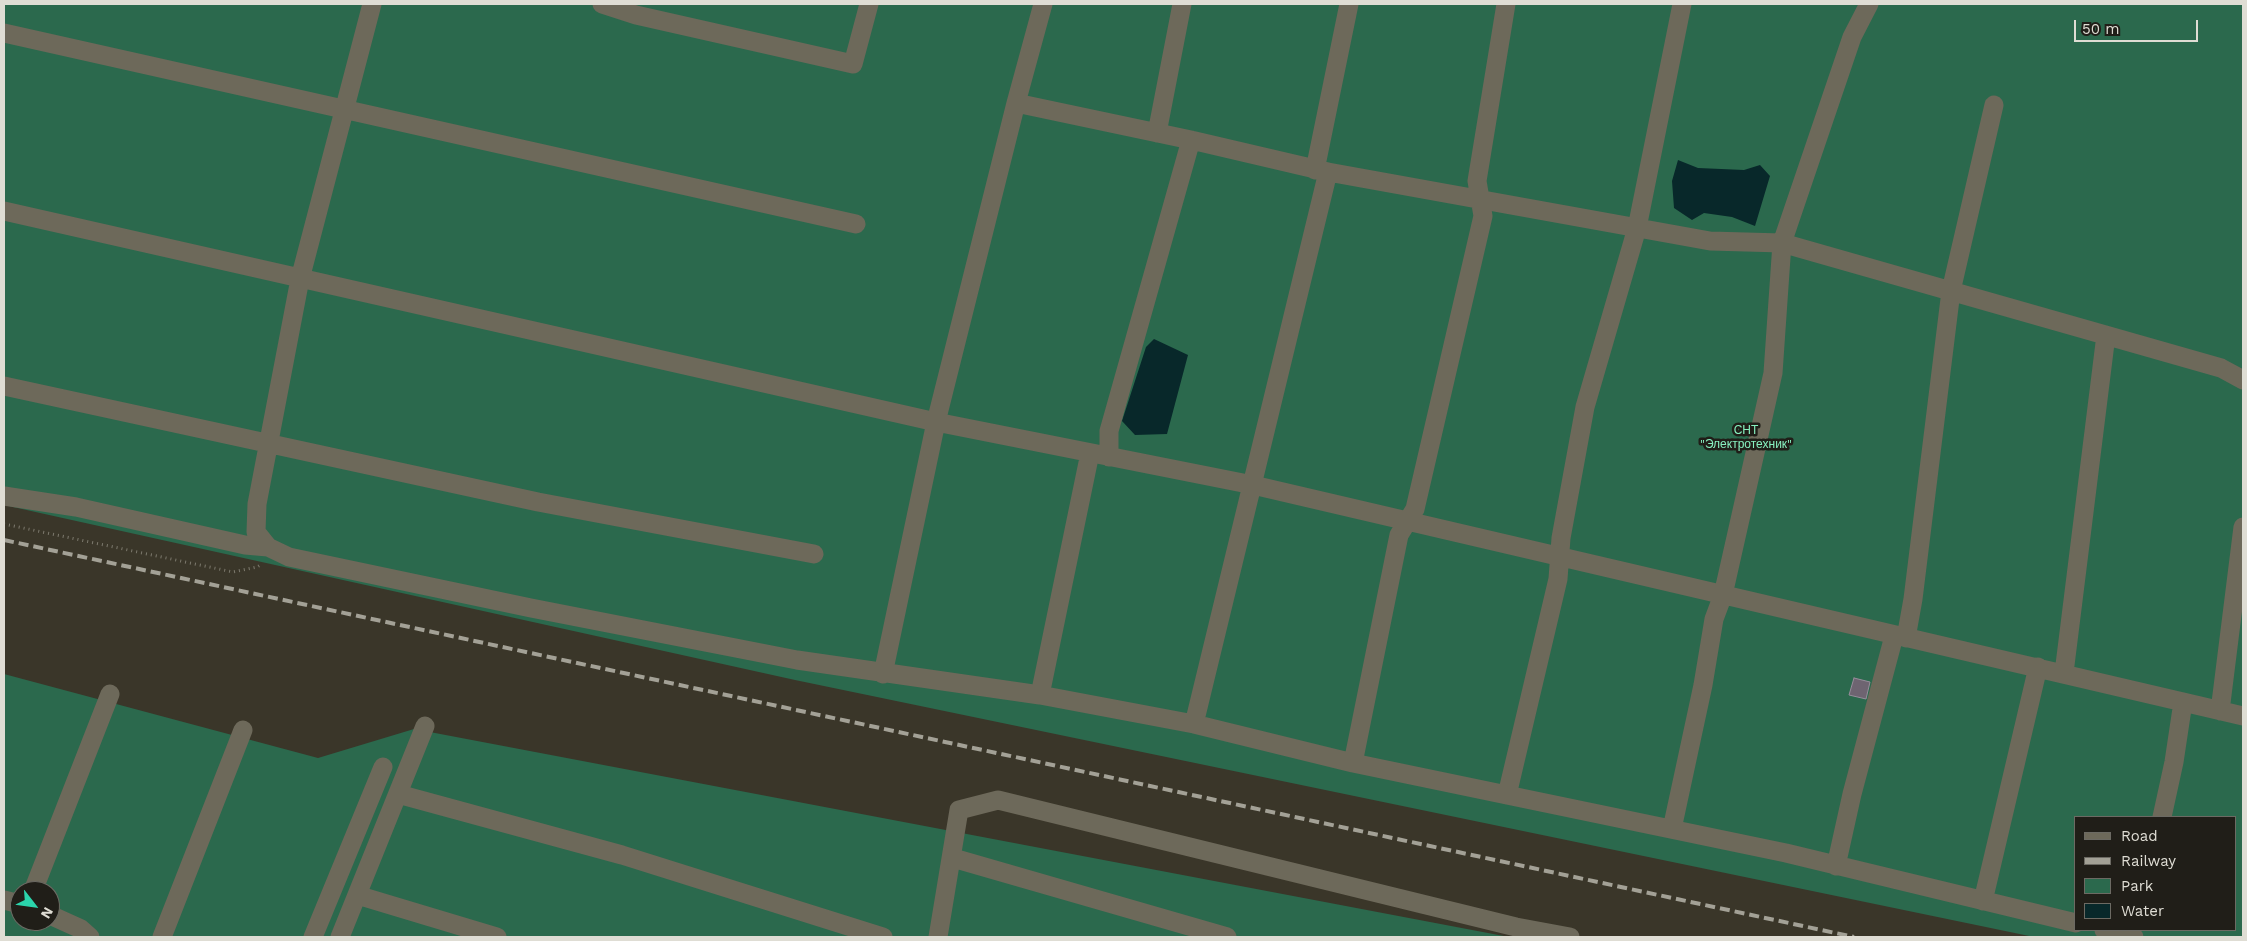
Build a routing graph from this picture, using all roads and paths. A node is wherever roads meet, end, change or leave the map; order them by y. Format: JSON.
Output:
{"nodes":[{"id":1,"x":372,"y":4,"type":"edge"},
{"id":2,"x":602,"y":4,"type":"edge"},
{"id":3,"x":870,"y":4,"type":"edge"},
{"id":4,"x":1043,"y":4,"type":"edge"},
{"id":5,"x":1182,"y":4,"type":"edge"},
{"id":6,"x":1349,"y":4,"type":"edge"},
{"id":7,"x":1506,"y":4,"type":"edge"},
{"id":8,"x":1682,"y":4,"type":"edge"},
{"id":9,"x":1869,"y":4,"type":"edge"},
{"id":10,"x":4,"y":33,"type":"edge"},
{"id":11,"x":1016,"y":103,"type":"junction"},
{"id":12,"x":1994,"y":105,"type":"dead end"},
{"id":13,"x":344,"y":109,"type":"junction"},
{"id":14,"x":1157,"y":133,"type":"junction"},
{"id":15,"x":1190,"y":140,"type":"junction"},
{"id":16,"x":1322,"y":171,"type":"junction"},
{"id":17,"x":1480,"y":200,"type":"junction"},
{"id":18,"x":4,"y":211,"type":"edge"},
{"id":19,"x":856,"y":224,"type":"dead end"},
{"id":20,"x":1637,"y":228,"type":"junction"},
{"id":21,"x":1782,"y":243,"type":"junction"},
{"id":22,"x":300,"y":279,"type":"junction"},
{"id":23,"x":1951,"y":291,"type":"junction"},
{"id":24,"x":2106,"y":335,"type":"junction"},
{"id":25,"x":2243,"y":380,"type":"edge"},
{"id":26,"x":4,"y":386,"type":"edge"},
{"id":27,"x":936,"y":422,"type":"junction"},
{"id":28,"x":270,"y":443,"type":"junction"},
{"id":29,"x":1090,"y":453,"type":"junction"},
{"id":30,"x":1109,"y":456,"type":"junction"},
{"id":31,"x":1253,"y":485,"type":"junction"},
{"id":32,"x":4,"y":496,"type":"edge"},
{"id":33,"x":1407,"y":521,"type":"junction"},
{"id":34,"x":4,"y":524,"type":"edge"},
{"id":35,"x":2243,"y":527,"type":"edge"},
{"id":36,"x":273,"y":550,"type":"junction"},
{"id":37,"x":814,"y":554,"type":"dead end"},
{"id":38,"x":1560,"y":557,"type":"junction"},
{"id":39,"x":1723,"y":595,"type":"junction"},
{"id":40,"x":1900,"y":637,"type":"junction"},
{"id":41,"x":2038,"y":667,"type":"junction"},
{"id":42,"x":2064,"y":673,"type":"junction"},
{"id":43,"x":883,"y":674,"type":"junction"},
{"id":44,"x":110,"y":694,"type":"dead end"},
{"id":45,"x":1040,"y":695,"type":"junction"},
{"id":46,"x":2183,"y":702,"type":"junction"},
{"id":47,"x":2220,"y":711,"type":"junction"},
{"id":48,"x":2243,"y":716,"type":"edge"},
{"id":49,"x":1194,"y":724,"type":"junction"},
{"id":50,"x":425,"y":726,"type":"dead end"},
{"id":51,"x":244,"y":730,"type":"dead end"},
{"id":52,"x":1353,"y":763,"type":"junction"},
{"id":53,"x":383,"y":767,"type":"dead end"},
{"id":54,"x":398,"y":794,"type":"junction"},
{"id":55,"x":1506,"y":795,"type":"junction"},
{"id":56,"x":2162,"y":816,"type":"edge"},
{"id":57,"x":1672,"y":829,"type":"junction"},
{"id":58,"x":953,"y":858,"type":"junction"},
{"id":59,"x":1836,"y":866,"type":"junction"},
{"id":60,"x":37,"y":881,"type":"edge"},
{"id":61,"x":357,"y":895,"type":"junction"},
{"id":62,"x":1983,"y":900,"type":"junction"},
{"id":63,"x":60,"y":920,"type":"edge"},
{"id":64,"x":2074,"y":923,"type":"edge"},
{"id":65,"x":2108,"y":931,"type":"edge"},
{"id":66,"x":90,"y":937,"type":"edge"},
{"id":67,"x":162,"y":937,"type":"edge"},
{"id":68,"x":313,"y":937,"type":"edge"},
{"id":69,"x":340,"y":937,"type":"edge"},
{"id":70,"x":497,"y":937,"type":"edge"},
{"id":71,"x":883,"y":937,"type":"edge"},
{"id":72,"x":938,"y":937,"type":"edge"},
{"id":73,"x":1227,"y":937,"type":"edge"},
{"id":74,"x":1570,"y":937,"type":"edge"},
{"id":75,"x":2134,"y":937,"type":"edge"}],
"edges":[{"from":1,"to":13,"type":"street"},
{"from":2,"to":3,"type":"street"},
{"from":4,"to":11,"type":"street"},
{"from":5,"to":14,"type":"street"},
{"from":6,"to":16,"type":"street"},
{"from":7,"to":17,"type":"street"},
{"from":8,"to":20,"type":"street"},
{"from":9,"to":21,"type":"street"},
{"from":10,"to":13,"type":"street"},
{"from":11,"to":14,"type":"street"},
{"from":11,"to":27,"type":"street"},
{"from":12,"to":23,"type":"street"},
{"from":13,"to":19,"type":"street"},
{"from":13,"to":22,"type":"street"},
{"from":14,"to":15,"type":"street"},
{"from":15,"to":16,"type":"street"},
{"from":15,"to":30,"type":"street"},
{"from":16,"to":17,"type":"street"},
{"from":16,"to":31,"type":"street"},
{"from":17,"to":20,"type":"street"},
{"from":17,"to":33,"type":"street"},
{"from":18,"to":22,"type":"street"},
{"from":20,"to":21,"type":"street"},
{"from":20,"to":38,"type":"street"},
{"from":21,"to":23,"type":"street"},
{"from":21,"to":39,"type":"street"},
{"from":22,"to":27,"type":"street"},
{"from":22,"to":28,"type":"street"},
{"from":23,"to":24,"type":"street"},
{"from":23,"to":40,"type":"street"},
{"from":24,"to":25,"type":"street"},
{"from":24,"to":42,"type":"street"},
{"from":26,"to":28,"type":"street"},
{"from":27,"to":29,"type":"street"},
{"from":27,"to":43,"type":"street"},
{"from":28,"to":36,"type":"street"},
{"from":28,"to":37,"type":"street"},
{"from":29,"to":30,"type":"street"},
{"from":29,"to":45,"type":"street"},
{"from":30,"to":31,"type":"street"},
{"from":31,"to":33,"type":"street"},
{"from":31,"to":49,"type":"street"},
{"from":32,"to":36,"type":"street"},
{"from":33,"to":38,"type":"street"},
{"from":33,"to":52,"type":"street"},
{"from":34,"to":36,"type":"path"},
{"from":35,"to":47,"type":"street"},
{"from":36,"to":43,"type":"street"},
{"from":38,"to":39,"type":"street"},
{"from":38,"to":55,"type":"street"},
{"from":39,"to":40,"type":"street"},
{"from":39,"to":57,"type":"street"},
{"from":40,"to":41,"type":"street"},
{"from":40,"to":59,"type":"street"},
{"from":41,"to":42,"type":"street"},
{"from":41,"to":62,"type":"street"},
{"from":42,"to":46,"type":"street"},
{"from":43,"to":45,"type":"street"},
{"from":44,"to":60,"type":"street"},
{"from":45,"to":49,"type":"street"},
{"from":46,"to":47,"type":"street"},
{"from":46,"to":56,"type":"street"},
{"from":47,"to":48,"type":"street"},
{"from":49,"to":52,"type":"street"},
{"from":50,"to":54,"type":"street"},
{"from":51,"to":67,"type":"street"},
{"from":52,"to":55,"type":"street"},
{"from":53,"to":68,"type":"street"},
{"from":54,"to":61,"type":"street"},
{"from":54,"to":71,"type":"street"},
{"from":55,"to":57,"type":"street"},
{"from":57,"to":59,"type":"street"},
{"from":58,"to":72,"type":"street"},
{"from":58,"to":73,"type":"street"},
{"from":58,"to":74,"type":"street"},
{"from":59,"to":62,"type":"street"},
{"from":61,"to":69,"type":"street"},
{"from":61,"to":70,"type":"street"},
{"from":62,"to":64,"type":"street"},
{"from":63,"to":66,"type":"street"},
{"from":65,"to":75,"type":"street"}]}
